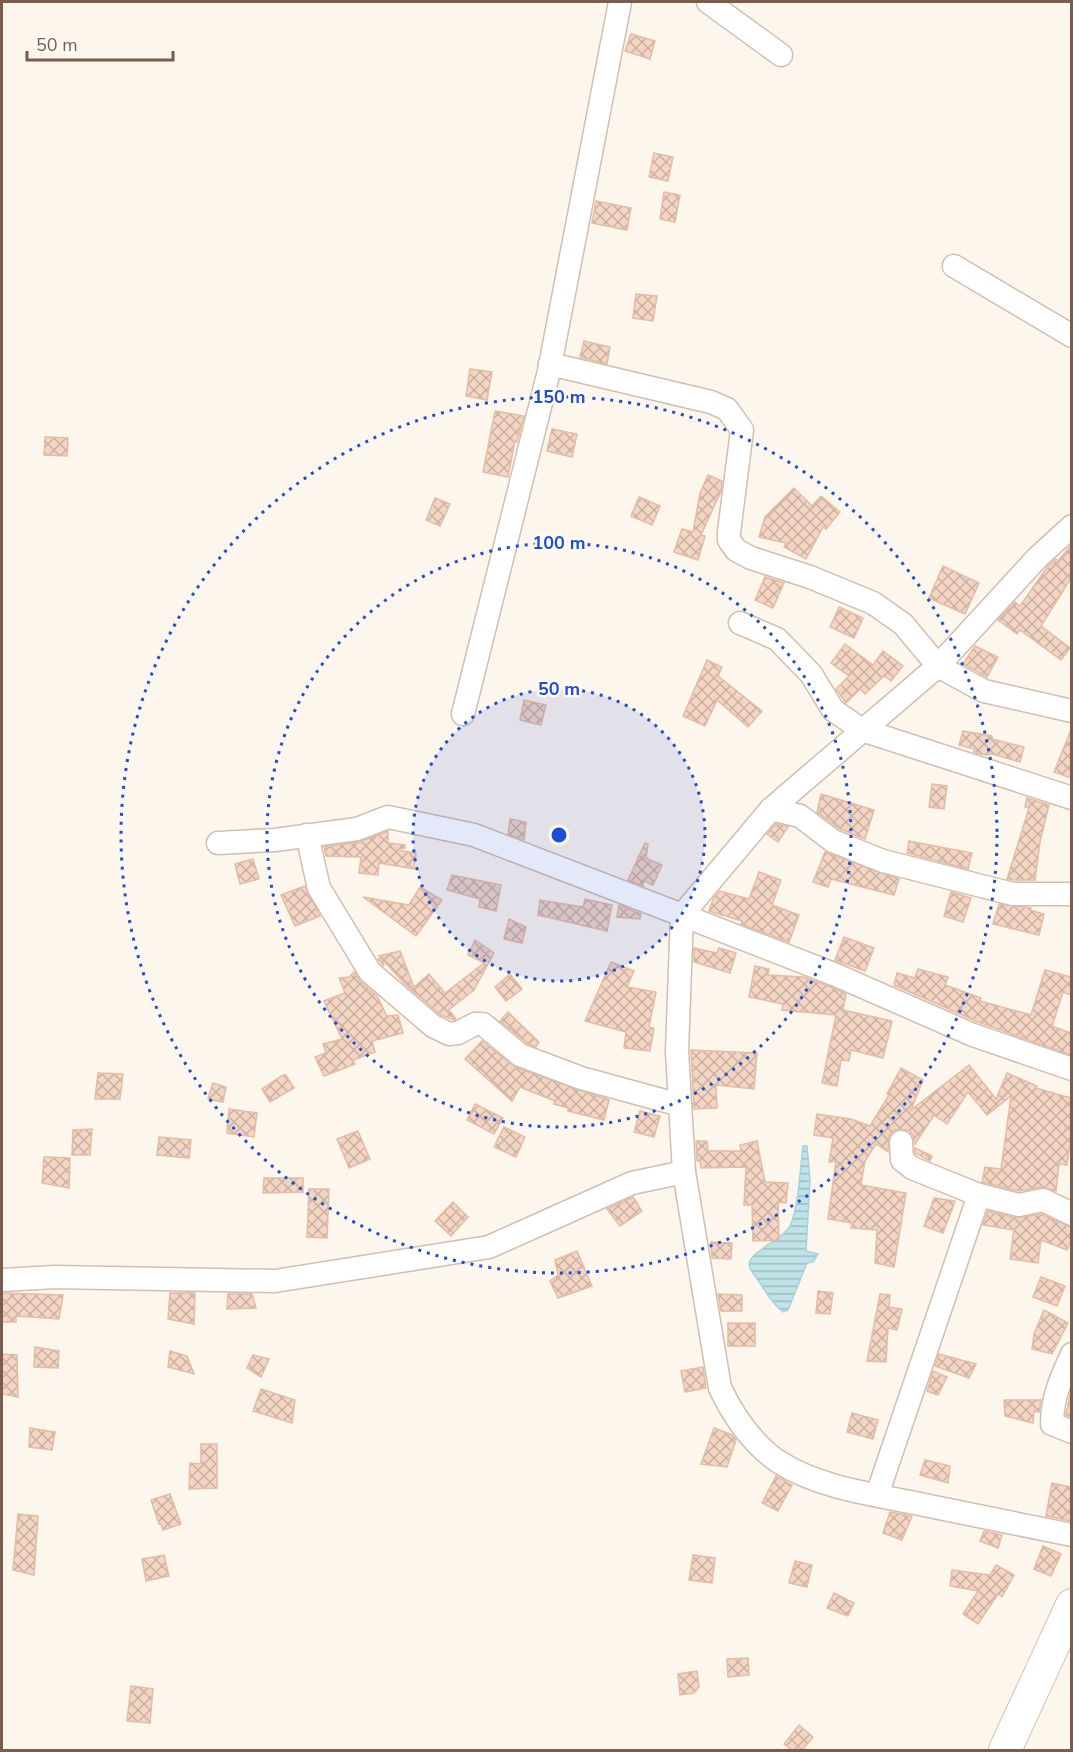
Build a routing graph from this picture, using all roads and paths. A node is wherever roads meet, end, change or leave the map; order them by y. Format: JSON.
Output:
{"nodes":[{"id":1,"x":620,"y":2,"type":"edge"},
{"id":2,"x":708,"y":2,"type":"edge"},
{"id":3,"x":781,"y":55,"type":"dead end"},
{"id":4,"x":954,"y":266,"type":"dead end"},
{"id":5,"x":1071,"y":336,"type":"edge"},
{"id":6,"x":550,"y":364,"type":"junction"},
{"id":7,"x":1071,"y":526,"type":"edge"},
{"id":8,"x":740,"y":623,"type":"dead end"},
{"id":9,"x":938,"y":666,"type":"junction"},
{"id":10,"x":1071,"y":711,"type":"edge"},
{"id":11,"x":463,"y":714,"type":"dead end"},
{"id":12,"x":862,"y":730,"type":"junction"},
{"id":13,"x":1071,"y":798,"type":"edge"},
{"id":14,"x":771,"y":809,"type":"junction"},
{"id":15,"x":306,"y":836,"type":"junction"},
{"id":16,"x":219,"y":843,"type":"dead end"},
{"id":17,"x":1071,"y":894,"type":"edge"},
{"id":18,"x":682,"y":915,"type":"junction"},
{"id":19,"x":1071,"y":1069,"type":"edge"},
{"id":20,"x":680,"y":1105,"type":"junction"},
{"id":21,"x":901,"y":1142,"type":"dead end"},
{"id":22,"x":684,"y":1172,"type":"junction"},
{"id":23,"x":979,"y":1195,"type":"junction"},
{"id":24,"x":1071,"y":1214,"type":"edge"},
{"id":25,"x":2,"y":1280,"type":"edge"},
{"id":26,"x":1071,"y":1354,"type":"edge"},
{"id":27,"x":1071,"y":1432,"type":"edge"},
{"id":28,"x":877,"y":1495,"type":"junction"},
{"id":29,"x":1071,"y":1535,"type":"edge"},
{"id":30,"x":1071,"y":1605,"type":"edge"},
{"id":31,"x":1005,"y":1750,"type":"edge"}],
"edges":[{"from":1,"to":6,"type":"street"},
{"from":2,"to":3,"type":"street"},
{"from":4,"to":5,"type":"street"},
{"from":6,"to":9,"type":"street"},
{"from":6,"to":11,"type":"street"},
{"from":7,"to":9,"type":"street"},
{"from":8,"to":12,"type":"street"},
{"from":9,"to":10,"type":"street"},
{"from":9,"to":12,"type":"street"},
{"from":12,"to":13,"type":"street"},
{"from":12,"to":14,"type":"street"},
{"from":14,"to":17,"type":"street"},
{"from":14,"to":18,"type":"street"},
{"from":15,"to":16,"type":"street"},
{"from":15,"to":18,"type":"street"},
{"from":15,"to":20,"type":"street"},
{"from":18,"to":19,"type":"street"},
{"from":18,"to":20,"type":"street"},
{"from":20,"to":22,"type":"street"},
{"from":21,"to":23,"type":"street"},
{"from":22,"to":25,"type":"street"},
{"from":22,"to":28,"type":"street"},
{"from":23,"to":24,"type":"street"},
{"from":23,"to":28,"type":"street"},
{"from":26,"to":27,"type":"street"},
{"from":28,"to":29,"type":"street"},
{"from":30,"to":31,"type":"main road"}]}
